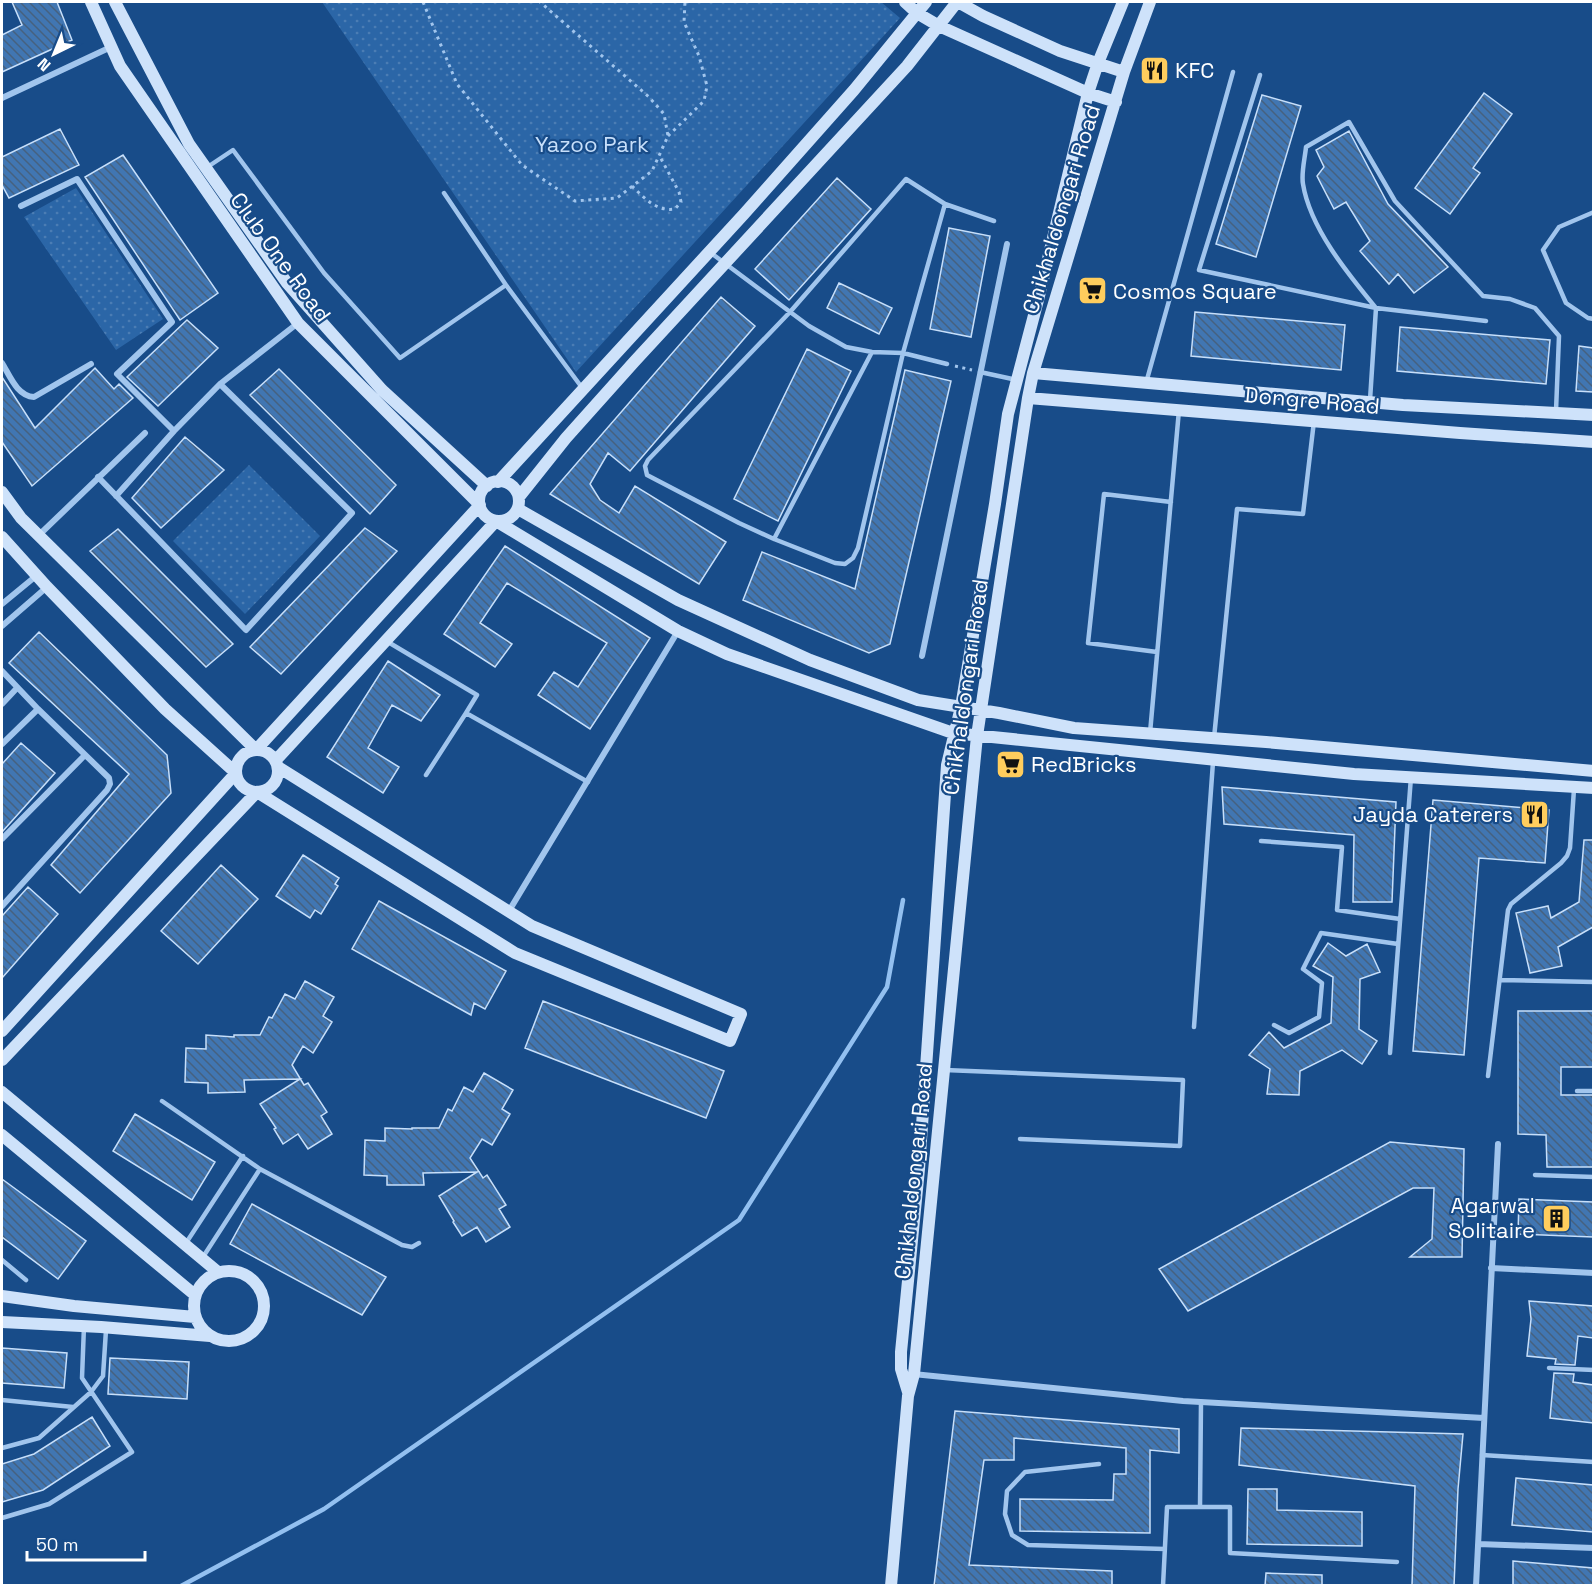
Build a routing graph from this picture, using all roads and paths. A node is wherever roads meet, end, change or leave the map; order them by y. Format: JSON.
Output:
{"nodes":[{"id":1,"x":91,"y":2,"type":"edge"},
{"id":2,"x":115,"y":2,"type":"edge"},
{"id":3,"x":423,"y":2,"type":"edge"},
{"id":4,"x":540,"y":2,"type":"edge"},
{"id":5,"x":685,"y":2,"type":"edge"},
{"id":6,"x":904,"y":2,"type":"edge"},
{"id":7,"x":926,"y":2,"type":"edge"},
{"id":8,"x":957,"y":2,"type":"edge"},
{"id":9,"x":1124,"y":2,"type":"edge"},
{"id":10,"x":1150,"y":2,"type":"edge"},
{"id":11,"x":917,"y":13,"type":"junction"},
{"id":12,"x":939,"y":26,"type":"junction"},
{"id":13,"x":112,"y":47,"type":"junction"},
{"id":14,"x":1098,"y":63,"type":"junction"},
{"id":15,"x":1124,"y":72,"type":"junction"},
{"id":16,"x":1233,"y":72,"type":"dead end"},
{"id":17,"x":1260,"y":75,"type":"dead end"},
{"id":18,"x":1088,"y":93,"type":"junction"},
{"id":19,"x":2,"y":98,"type":"edge"},
{"id":20,"x":1116,"y":102,"type":"junction"},
{"id":21,"x":668,"y":136,"type":"junction"},
{"id":22,"x":659,"y":155,"type":"junction"},
{"id":23,"x":206,"y":168,"type":"junction"},
{"id":24,"x":632,"y":186,"type":"junction"},
{"id":25,"x":444,"y":193,"type":"dead end"},
{"id":26,"x":945,"y":204,"type":"junction"},
{"id":27,"x":21,"y":206,"type":"dead end"},
{"id":28,"x":1593,"y":212,"type":"edge"},
{"id":29,"x":994,"y":220,"type":"dead end"},
{"id":30,"x":1006,"y":244,"type":"dead end"},
{"id":31,"x":709,"y":251,"type":"junction"},
{"id":32,"x":726,"y":264,"type":"junction"},
{"id":33,"x":506,"y":285,"type":"junction"},
{"id":34,"x":1376,"y":308,"type":"junction"},
{"id":35,"x":790,"y":312,"type":"junction"},
{"id":36,"x":1593,"y":319,"type":"edge"},
{"id":37,"x":1486,"y":321,"type":"dead end"},
{"id":38,"x":297,"y":323,"type":"junction"},
{"id":39,"x":872,"y":352,"type":"junction"},
{"id":40,"x":903,"y":353,"type":"junction"},
{"id":41,"x":2,"y":363,"type":"edge"},
{"id":42,"x":91,"y":364,"type":"dead end"},
{"id":43,"x":947,"y":364,"type":"joint"},
{"id":44,"x":980,"y":372,"type":"junction"},
{"id":45,"x":1033,"y":373,"type":"junction"},
{"id":46,"x":1017,"y":380,"type":"junction"},
{"id":47,"x":1146,"y":383,"type":"junction"},
{"id":48,"x":220,"y":384,"type":"junction"},
{"id":49,"x":583,"y":389,"type":"junction"},
{"id":50,"x":1028,"y":398,"type":"junction"},
{"id":51,"x":1370,"y":402,"type":"junction"},
{"id":52,"x":1179,"y":410,"type":"junction"},
{"id":53,"x":1556,"y":413,"type":"junction"},
{"id":54,"x":1593,"y":415,"type":"edge"},
{"id":55,"x":1314,"y":421,"type":"junction"},
{"id":56,"x":174,"y":431,"type":"junction"},
{"id":57,"x":145,"y":433,"type":"dead end"},
{"id":58,"x":1593,"y":442,"type":"edge"},
{"id":59,"x":98,"y":477,"type":"junction"},
{"id":60,"x":493,"y":484,"type":"junction"},
{"id":61,"x":2,"y":492,"type":"edge"},
{"id":62,"x":116,"y":496,"type":"junction"},
{"id":63,"x":1171,"y":502,"type":"junction"},
{"id":64,"x":518,"y":503,"type":"junction"},
{"id":65,"x":480,"y":505,"type":"junction"},
{"id":66,"x":496,"y":521,"type":"junction"},
{"id":67,"x":38,"y":536,"type":"junction"},
{"id":68,"x":2,"y":537,"type":"edge"},
{"id":69,"x":774,"y":539,"type":"junction"},
{"id":70,"x":36,"y":576,"type":"junction"},
{"id":71,"x":47,"y":587,"type":"junction"},
{"id":72,"x":2,"y":604,"type":"edge"},
{"id":73,"x":2,"y":626,"type":"edge"},
{"id":74,"x":678,"y":631,"type":"junction"},
{"id":75,"x":386,"y":641,"type":"junction"},
{"id":76,"x":1158,"y":652,"type":"junction"},
{"id":77,"x":922,"y":656,"type":"dead end"},
{"id":78,"x":2,"y":671,"type":"edge"},
{"id":79,"x":17,"y":688,"type":"junction"},
{"id":80,"x":2,"y":704,"type":"edge"},
{"id":81,"x":960,"y":707,"type":"junction"},
{"id":82,"x":38,"y":709,"type":"junction"},
{"id":83,"x":982,"y":711,"type":"junction"},
{"id":84,"x":466,"y":713,"type":"junction"},
{"id":85,"x":953,"y":733,"type":"junction"},
{"id":86,"x":1150,"y":733,"type":"junction"},
{"id":87,"x":977,"y":735,"type":"junction"},
{"id":88,"x":1214,"y":738,"type":"junction"},
{"id":89,"x":2,"y":744,"type":"edge"},
{"id":90,"x":256,"y":750,"type":"junction"},
{"id":91,"x":85,"y":755,"type":"junction"},
{"id":92,"x":1213,"y":759,"type":"junction"},
{"id":93,"x":277,"y":764,"type":"junction"},
{"id":94,"x":1593,"y":771,"type":"edge"},
{"id":95,"x":236,"y":773,"type":"junction"},
{"id":96,"x":426,"y":776,"type":"dead end"},
{"id":97,"x":1411,"y":777,"type":"junction"},
{"id":98,"x":588,"y":782,"type":"junction"},
{"id":99,"x":1574,"y":787,"type":"junction"},
{"id":100,"x":1593,"y":788,"type":"edge"},
{"id":101,"x":257,"y":792,"type":"junction"},
{"id":102,"x":2,"y":839,"type":"edge"},
{"id":103,"x":1261,"y":841,"type":"dead end"},
{"id":104,"x":2,"y":906,"type":"edge"},
{"id":105,"x":509,"y":911,"type":"junction"},
{"id":106,"x":1400,"y":919,"type":"junction"},
{"id":107,"x":1398,"y":944,"type":"junction"},
{"id":108,"x":1500,"y":980,"type":"junction"},
{"id":109,"x":1593,"y":982,"type":"edge"},
{"id":110,"x":1274,"y":1025,"type":"dead end"},
{"id":111,"x":1194,"y":1027,"type":"dead end"},
{"id":112,"x":2,"y":1031,"type":"edge"},
{"id":113,"x":1390,"y":1053,"type":"dead end"},
{"id":114,"x":2,"y":1060,"type":"edge"},
{"id":115,"x":945,"y":1070,"type":"junction"},
{"id":116,"x":1488,"y":1076,"type":"dead end"},
{"id":117,"x":1577,"y":1090,"type":"dead end"},
{"id":118,"x":1593,"y":1091,"type":"edge"},
{"id":119,"x":2,"y":1092,"type":"edge"},
{"id":120,"x":162,"y":1101,"type":"dead end"},
{"id":121,"x":2,"y":1136,"type":"edge"},
{"id":122,"x":1020,"y":1139,"type":"dead end"},
{"id":123,"x":1498,"y":1144,"type":"dead end"},
{"id":124,"x":243,"y":1156,"type":"junction"},
{"id":125,"x":260,"y":1169,"type":"junction"},
{"id":126,"x":1535,"y":1175,"type":"dead end"},
{"id":127,"x":1593,"y":1177,"type":"edge"},
{"id":128,"x":419,"y":1243,"type":"dead end"},
{"id":129,"x":185,"y":1245,"type":"junction"},
{"id":130,"x":202,"y":1258,"type":"junction"},
{"id":131,"x":2,"y":1260,"type":"edge"},
{"id":132,"x":1491,"y":1268,"type":"junction"},
{"id":133,"x":218,"y":1272,"type":"junction"},
{"id":134,"x":1593,"y":1273,"type":"edge"},
{"id":135,"x":26,"y":1280,"type":"dead end"},
{"id":136,"x":195,"y":1295,"type":"junction"},
{"id":137,"x":2,"y":1296,"type":"edge"},
{"id":138,"x":195,"y":1317,"type":"junction"},
{"id":139,"x":2,"y":1322,"type":"edge"},
{"id":140,"x":84,"y":1326,"type":"junction"},
{"id":141,"x":106,"y":1328,"type":"junction"},
{"id":142,"x":210,"y":1336,"type":"junction"},
{"id":143,"x":1549,"y":1368,"type":"dead end"},
{"id":144,"x":1593,"y":1370,"type":"edge"},
{"id":145,"x":909,"y":1374,"type":"junction"},
{"id":146,"x":91,"y":1392,"type":"junction"},
{"id":147,"x":2,"y":1400,"type":"edge"},
{"id":148,"x":1201,"y":1402,"type":"junction"},
{"id":149,"x":74,"y":1407,"type":"junction"},
{"id":150,"x":1484,"y":1418,"type":"junction"},
{"id":151,"x":2,"y":1448,"type":"edge"},
{"id":152,"x":1482,"y":1455,"type":"junction"},
{"id":153,"x":1593,"y":1462,"type":"edge"},
{"id":154,"x":1099,"y":1464,"type":"dead end"},
{"id":155,"x":1200,"y":1507,"type":"junction"},
{"id":156,"x":2,"y":1518,"type":"edge"},
{"id":157,"x":1478,"y":1544,"type":"junction"},
{"id":158,"x":1593,"y":1548,"type":"edge"},
{"id":159,"x":1165,"y":1549,"type":"junction"},
{"id":160,"x":1397,"y":1562,"type":"dead end"},
{"id":161,"x":891,"y":1586,"type":"edge"},
{"id":162,"x":1163,"y":1586,"type":"edge"},
{"id":163,"x":1476,"y":1586,"type":"edge"}],
"edges":[{"from":1,"to":13,"type":"street","name":"Club One Road"},
{"from":2,"to":23,"type":"street","name":"Club One Road"},
{"from":3,"to":24,"type":"path"},
{"from":4,"to":21,"type":"path"},
{"from":5,"to":21,"type":"path"},
{"from":6,"to":11,"type":"street"},
{"from":7,"to":11,"type":"street"},
{"from":8,"to":12,"type":"street"},
{"from":8,"to":14,"type":"street"},
{"from":9,"to":14,"type":"street","name":"Chikhaldongari Road"},
{"from":10,"to":15,"type":"street","name":"Chikhaldongari Road"},
{"from":11,"to":12,"type":"street"},
{"from":11,"to":31,"type":"street"},
{"from":12,"to":18,"type":"street"},
{"from":12,"to":32,"type":"street"},
{"from":13,"to":19,"type":"street"},
{"from":13,"to":38,"type":"street","name":"Club One Road"},
{"from":14,"to":15,"type":"street"},
{"from":14,"to":18,"type":"street","name":"Chikhaldongari Road"},
{"from":15,"to":20,"type":"street","name":"Chikhaldongari Road"},
{"from":16,"to":47,"type":"lane"},
{"from":17,"to":34,"type":"lane"},
{"from":18,"to":20,"type":"street"},
{"from":18,"to":46,"type":"street","name":"Chikhaldongari Road"},
{"from":20,"to":45,"type":"street","name":"Chikhaldongari Road"},
{"from":21,"to":22,"type":"path"},
{"from":22,"to":24,"type":"path"},
{"from":22,"to":24,"type":"path"},
{"from":23,"to":33,"type":"lane"},
{"from":23,"to":60,"type":"street","name":"Club One Road"},
{"from":25,"to":33,"type":"lane"},
{"from":26,"to":29,"type":"lane"},
{"from":26,"to":35,"type":"lane"},
{"from":26,"to":40,"type":"lane"},
{"from":27,"to":56,"type":"street"},
{"from":28,"to":36,"type":"lane"},
{"from":30,"to":44,"type":"street"},
{"from":31,"to":32,"type":"lane"},
{"from":31,"to":49,"type":"street"},
{"from":32,"to":35,"type":"lane"},
{"from":32,"to":64,"type":"street"},
{"from":33,"to":49,"type":"lane"},
{"from":34,"to":37,"type":"lane"},
{"from":34,"to":51,"type":"lane"},
{"from":34,"to":53,"type":"lane"},
{"from":35,"to":39,"type":"lane"},
{"from":35,"to":69,"type":"lane"},
{"from":38,"to":48,"type":"street"},
{"from":38,"to":65,"type":"street","name":"Club One Road"},
{"from":39,"to":40,"type":"lane"},
{"from":39,"to":69,"type":"lane"},
{"from":40,"to":43,"type":"lane"},
{"from":40,"to":69,"type":"lane"},
{"from":41,"to":42,"type":"street"},
{"from":43,"to":44,"type":"path"},
{"from":44,"to":46,"type":"lane"},
{"from":44,"to":77,"type":"street"},
{"from":45,"to":47,"type":"street","name":"Dongre Road"},
{"from":45,"to":50,"type":"street","name":"Chikhaldongari Road"},
{"from":46,"to":81,"type":"street","name":"Chikhaldongari Road"},
{"from":47,"to":51,"type":"street","name":"Dongre Road"},
{"from":48,"to":56,"type":"street"},
{"from":48,"to":62,"type":"street"},
{"from":49,"to":60,"type":"street"},
{"from":50,"to":52,"type":"street","name":"Dongre Road"},
{"from":50,"to":83,"type":"street","name":"Chikhaldongari Road"},
{"from":51,"to":53,"type":"street","name":"Dongre Road"},
{"from":52,"to":55,"type":"street","name":"Dongre Road"},
{"from":52,"to":63,"type":"lane"},
{"from":53,"to":54,"type":"street","name":"Dongre Road"},
{"from":55,"to":58,"type":"street","name":"Dongre Road"},
{"from":55,"to":88,"type":"lane"},
{"from":56,"to":62,"type":"street"},
{"from":57,"to":59,"type":"street"},
{"from":59,"to":62,"type":"street"},
{"from":59,"to":67,"type":"street"},
{"from":60,"to":64,"type":"street","name":"Club One Road"},
{"from":60,"to":65,"type":"street"},
{"from":61,"to":67,"type":"street"},
{"from":63,"to":76,"type":"lane"},
{"from":63,"to":76,"type":"lane"},
{"from":64,"to":66,"type":"street"},
{"from":64,"to":81,"type":"street","name":"Club One Road"},
{"from":65,"to":66,"type":"street","name":"Club One Road"},
{"from":65,"to":90,"type":"street"},
{"from":66,"to":74,"type":"street","name":"Club One Road"},
{"from":66,"to":75,"type":"street"},
{"from":67,"to":90,"type":"street"},
{"from":68,"to":70,"type":"street"},
{"from":70,"to":71,"type":"street"},
{"from":70,"to":72,"type":"street"},
{"from":71,"to":73,"type":"street"},
{"from":71,"to":95,"type":"street"},
{"from":74,"to":85,"type":"street","name":"Club One Road"},
{"from":74,"to":98,"type":"street"},
{"from":75,"to":84,"type":"lane"},
{"from":75,"to":93,"type":"street"},
{"from":76,"to":86,"type":"lane"},
{"from":78,"to":79,"type":"street"},
{"from":79,"to":80,"type":"street"},
{"from":79,"to":82,"type":"street"},
{"from":81,"to":83,"type":"street","name":"Club One Road"},
{"from":81,"to":85,"type":"street","name":"Chikhaldongari Road"},
{"from":82,"to":89,"type":"street"},
{"from":82,"to":91,"type":"street"},
{"from":83,"to":86,"type":"street","name":"Club One Road"},
{"from":83,"to":87,"type":"street","name":"Chikhaldongari Road"},
{"from":84,"to":96,"type":"lane"},
{"from":84,"to":98,"type":"lane"},
{"from":85,"to":87,"type":"street","name":"Club One Road"},
{"from":85,"to":145,"type":"street","name":"Chikhaldongari Road"},
{"from":86,"to":88,"type":"street","name":"Club One Road"},
{"from":87,"to":92,"type":"street","name":"Club One Road"},
{"from":87,"to":115,"type":"street","name":"Chikhaldongari Road"},
{"from":88,"to":94,"type":"street","name":"Club One Road"},
{"from":90,"to":93,"type":"street"},
{"from":90,"to":95,"type":"street"},
{"from":91,"to":102,"type":"street"},
{"from":91,"to":104,"type":"street"},
{"from":92,"to":97,"type":"street","name":"Club One Road"},
{"from":92,"to":111,"type":"lane"},
{"from":93,"to":101,"type":"street"},
{"from":93,"to":105,"type":"street"},
{"from":95,"to":101,"type":"street"},
{"from":95,"to":112,"type":"street"},
{"from":97,"to":99,"type":"street","name":"Club One Road"},
{"from":97,"to":106,"type":"lane"},
{"from":98,"to":105,"type":"street"},
{"from":99,"to":100,"type":"street","name":"Club One Road"},
{"from":99,"to":108,"type":"lane"},
{"from":101,"to":105,"type":"street"},
{"from":101,"to":114,"type":"street"},
{"from":103,"to":106,"type":"lane"},
{"from":106,"to":107,"type":"lane"},
{"from":107,"to":110,"type":"lane"},
{"from":107,"to":113,"type":"lane"},
{"from":108,"to":109,"type":"lane"},
{"from":108,"to":116,"type":"lane"},
{"from":115,"to":122,"type":"lane"},
{"from":115,"to":145,"type":"street","name":"Chikhaldongari Road"},
{"from":117,"to":118,"type":"lane"},
{"from":119,"to":129,"type":"street"},
{"from":120,"to":124,"type":"lane"},
{"from":121,"to":136,"type":"street"},
{"from":123,"to":132,"type":"street"},
{"from":124,"to":125,"type":"lane"},
{"from":124,"to":129,"type":"lane"},
{"from":125,"to":128,"type":"lane"},
{"from":125,"to":130,"type":"lane"},
{"from":126,"to":127,"type":"lane"},
{"from":129,"to":130,"type":"street"},
{"from":130,"to":133,"type":"street"},
{"from":131,"to":135,"type":"lane"},
{"from":132,"to":134,"type":"street"},
{"from":132,"to":150,"type":"street"},
{"from":133,"to":136,"type":"street"},
{"from":133,"to":142,"type":"street"},
{"from":136,"to":138,"type":"street"},
{"from":137,"to":138,"type":"street"},
{"from":138,"to":142,"type":"street"},
{"from":139,"to":140,"type":"street"},
{"from":140,"to":141,"type":"street"},
{"from":140,"to":146,"type":"lane"},
{"from":141,"to":142,"type":"street"},
{"from":141,"to":146,"type":"lane"},
{"from":143,"to":144,"type":"lane"},
{"from":145,"to":148,"type":"street"},
{"from":145,"to":161,"type":"street","name":"Chikhaldongari Road"},
{"from":146,"to":149,"type":"lane"},
{"from":146,"to":156,"type":"lane"},
{"from":147,"to":149,"type":"lane"},
{"from":148,"to":150,"type":"street"},
{"from":148,"to":155,"type":"lane"},
{"from":149,"to":151,"type":"lane"},
{"from":150,"to":152,"type":"street"},
{"from":152,"to":153,"type":"lane"},
{"from":152,"to":157,"type":"street"},
{"from":154,"to":159,"type":"lane"},
{"from":155,"to":159,"type":"lane"},
{"from":155,"to":160,"type":"lane"},
{"from":157,"to":158,"type":"street"},
{"from":157,"to":163,"type":"street"},
{"from":159,"to":162,"type":"lane"}]}
